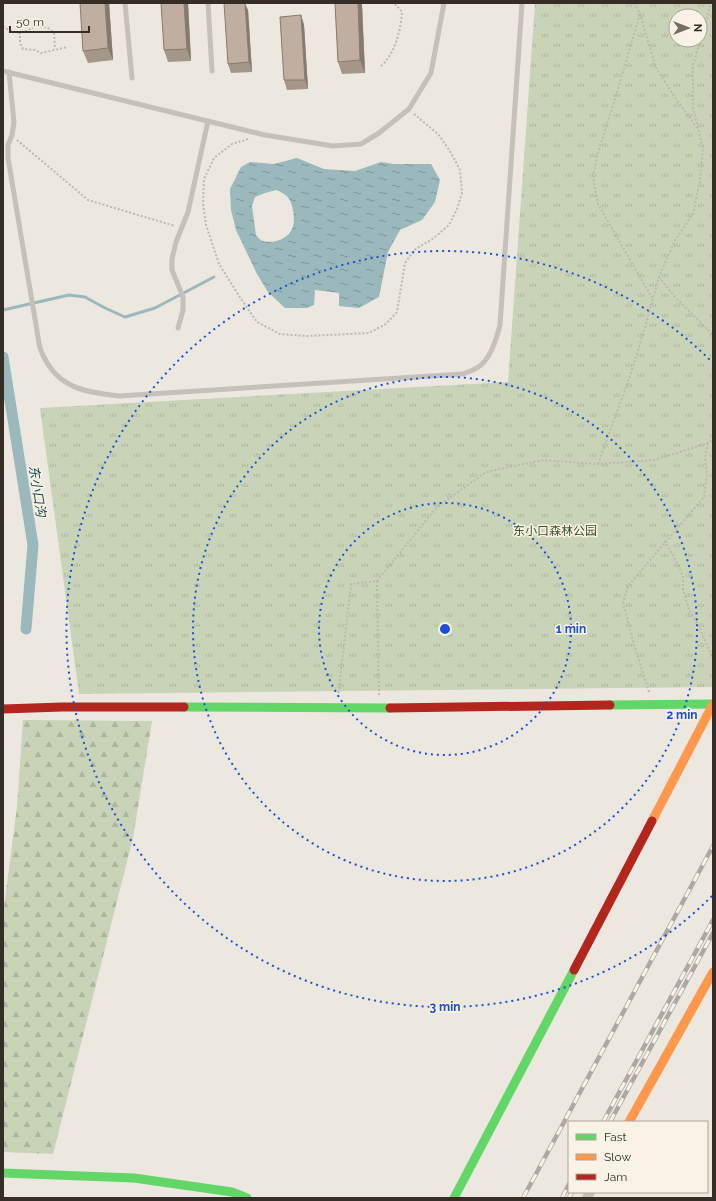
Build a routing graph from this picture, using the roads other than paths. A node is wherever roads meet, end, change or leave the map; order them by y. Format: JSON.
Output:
{"nodes":[{"id":1,"x":125,"y":3,"type":"edge"},
{"id":2,"x":208,"y":3,"type":"edge"},
{"id":3,"x":444,"y":3,"type":"edge"},
{"id":4,"x":522,"y":3,"type":"edge"},
{"id":5,"x":3,"y":71,"type":"edge"},
{"id":6,"x":212,"y":71,"type":"dead end"},
{"id":7,"x":9,"y":72,"type":"junction"},
{"id":8,"x":132,"y":78,"type":"dead end"},
{"id":9,"x":208,"y":121,"type":"junction"},
{"id":10,"x":178,"y":328,"type":"dead end"},
{"id":11,"x":713,"y":704,"type":"edge"},
{"id":12,"x":3,"y":709,"type":"edge"},
{"id":13,"x":713,"y":972,"type":"edge"},
{"id":14,"x":630,"y":1121,"type":"edge"},
{"id":15,"x":3,"y":1173,"type":"edge"},
{"id":16,"x":247,"y":1198,"type":"edge"},
{"id":17,"x":454,"y":1198,"type":"edge"}],
"edges":[{"from":1,"to":8,"type":"lane"},
{"from":2,"to":6,"type":"lane"},
{"from":3,"to":9,"type":"lane"},
{"from":4,"to":7,"type":"lane"},
{"from":5,"to":7,"type":"lane"},
{"from":7,"to":9,"type":"lane"},
{"from":9,"to":10,"type":"lane"},
{"from":11,"to":12,"type":"street"},
{"from":11,"to":17,"type":"street"},
{"from":13,"to":14,"type":"street"},
{"from":15,"to":16,"type":"street"}]}
